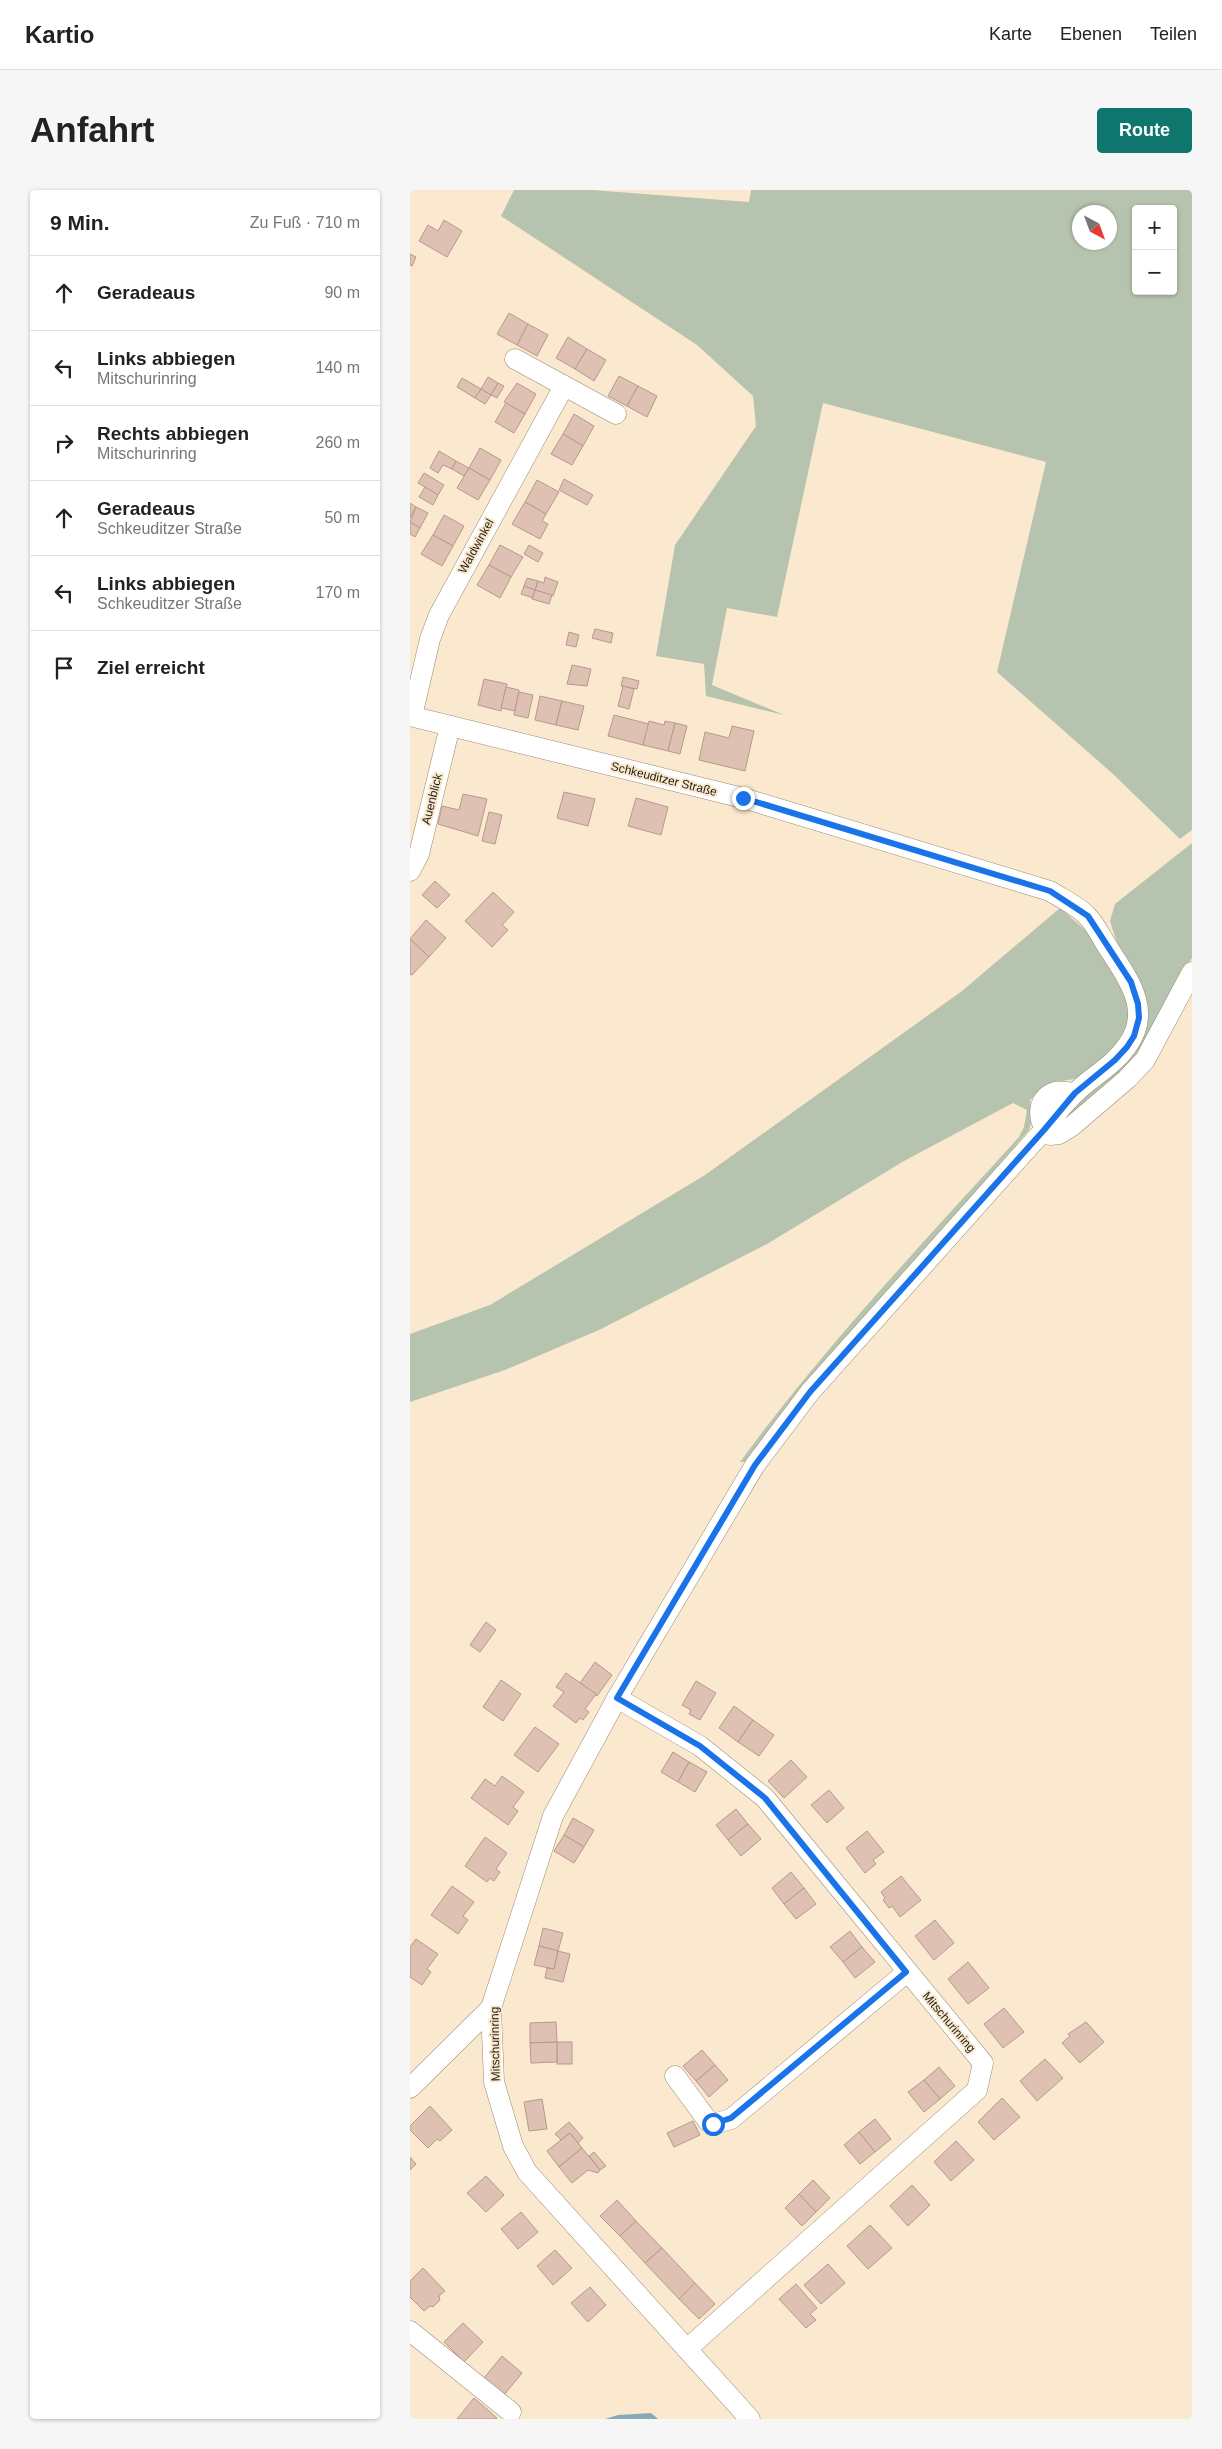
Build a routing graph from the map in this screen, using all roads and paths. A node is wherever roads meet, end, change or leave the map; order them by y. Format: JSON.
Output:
{"nodes":[{"id":1,"x":515,"y":359,"type":"dead end"},
{"id":2,"x":564,"y":386,"type":"junction"},
{"id":3,"x":616,"y":414,"type":"dead end"},
{"id":4,"x":411,"y":716,"type":"edge"},
{"id":5,"x":450,"y":726,"type":"junction"},
{"id":6,"x":410,"y":871,"type":"edge"},
{"id":7,"x":1192,"y":972,"type":"edge"},
{"id":8,"x":1044,"y":1130,"type":"junction"},
{"id":9,"x":617,"y":1698,"type":"junction"},
{"id":10,"x":906,"y":1972,"type":"junction"},
{"id":11,"x":491,"y":2008,"type":"junction"},
{"id":12,"x":675,"y":2076,"type":"dead end"},
{"id":13,"x":410,"y":2088,"type":"edge"},
{"id":14,"x":410,"y":2331,"type":"edge"},
{"id":15,"x":688,"y":2349,"type":"junction"},
{"id":16,"x":511,"y":2412,"type":"dead end"},
{"id":17,"x":750,"y":2419,"type":"edge"}],
"edges":[{"from":1,"to":2,"type":"street"},
{"from":2,"to":3,"type":"street"},
{"from":2,"to":4,"type":"street","name":"Waldwinkel"},
{"from":4,"to":5,"type":"street","name":"Schkeuditzer Straße"},
{"from":5,"to":6,"type":"street","name":"Auenblick"},
{"from":5,"to":8,"type":"street","name":"Schkeuditzer Straße"},
{"from":7,"to":8,"type":"street"},
{"from":8,"to":9,"type":"street","name":"Mitschurinring"},
{"from":9,"to":10,"type":"street","name":"Mitschurinring"},
{"from":9,"to":11,"type":"street","name":"Mitschurinring"},
{"from":10,"to":12,"type":"street"},
{"from":10,"to":15,"type":"street","name":"Mitschurinring"},
{"from":11,"to":13,"type":"street"},
{"from":11,"to":15,"type":"street","name":"Mitschurinring"},
{"from":14,"to":16,"type":"street"},
{"from":15,"to":17,"type":"street","name":"Mitschurinring"}]}
